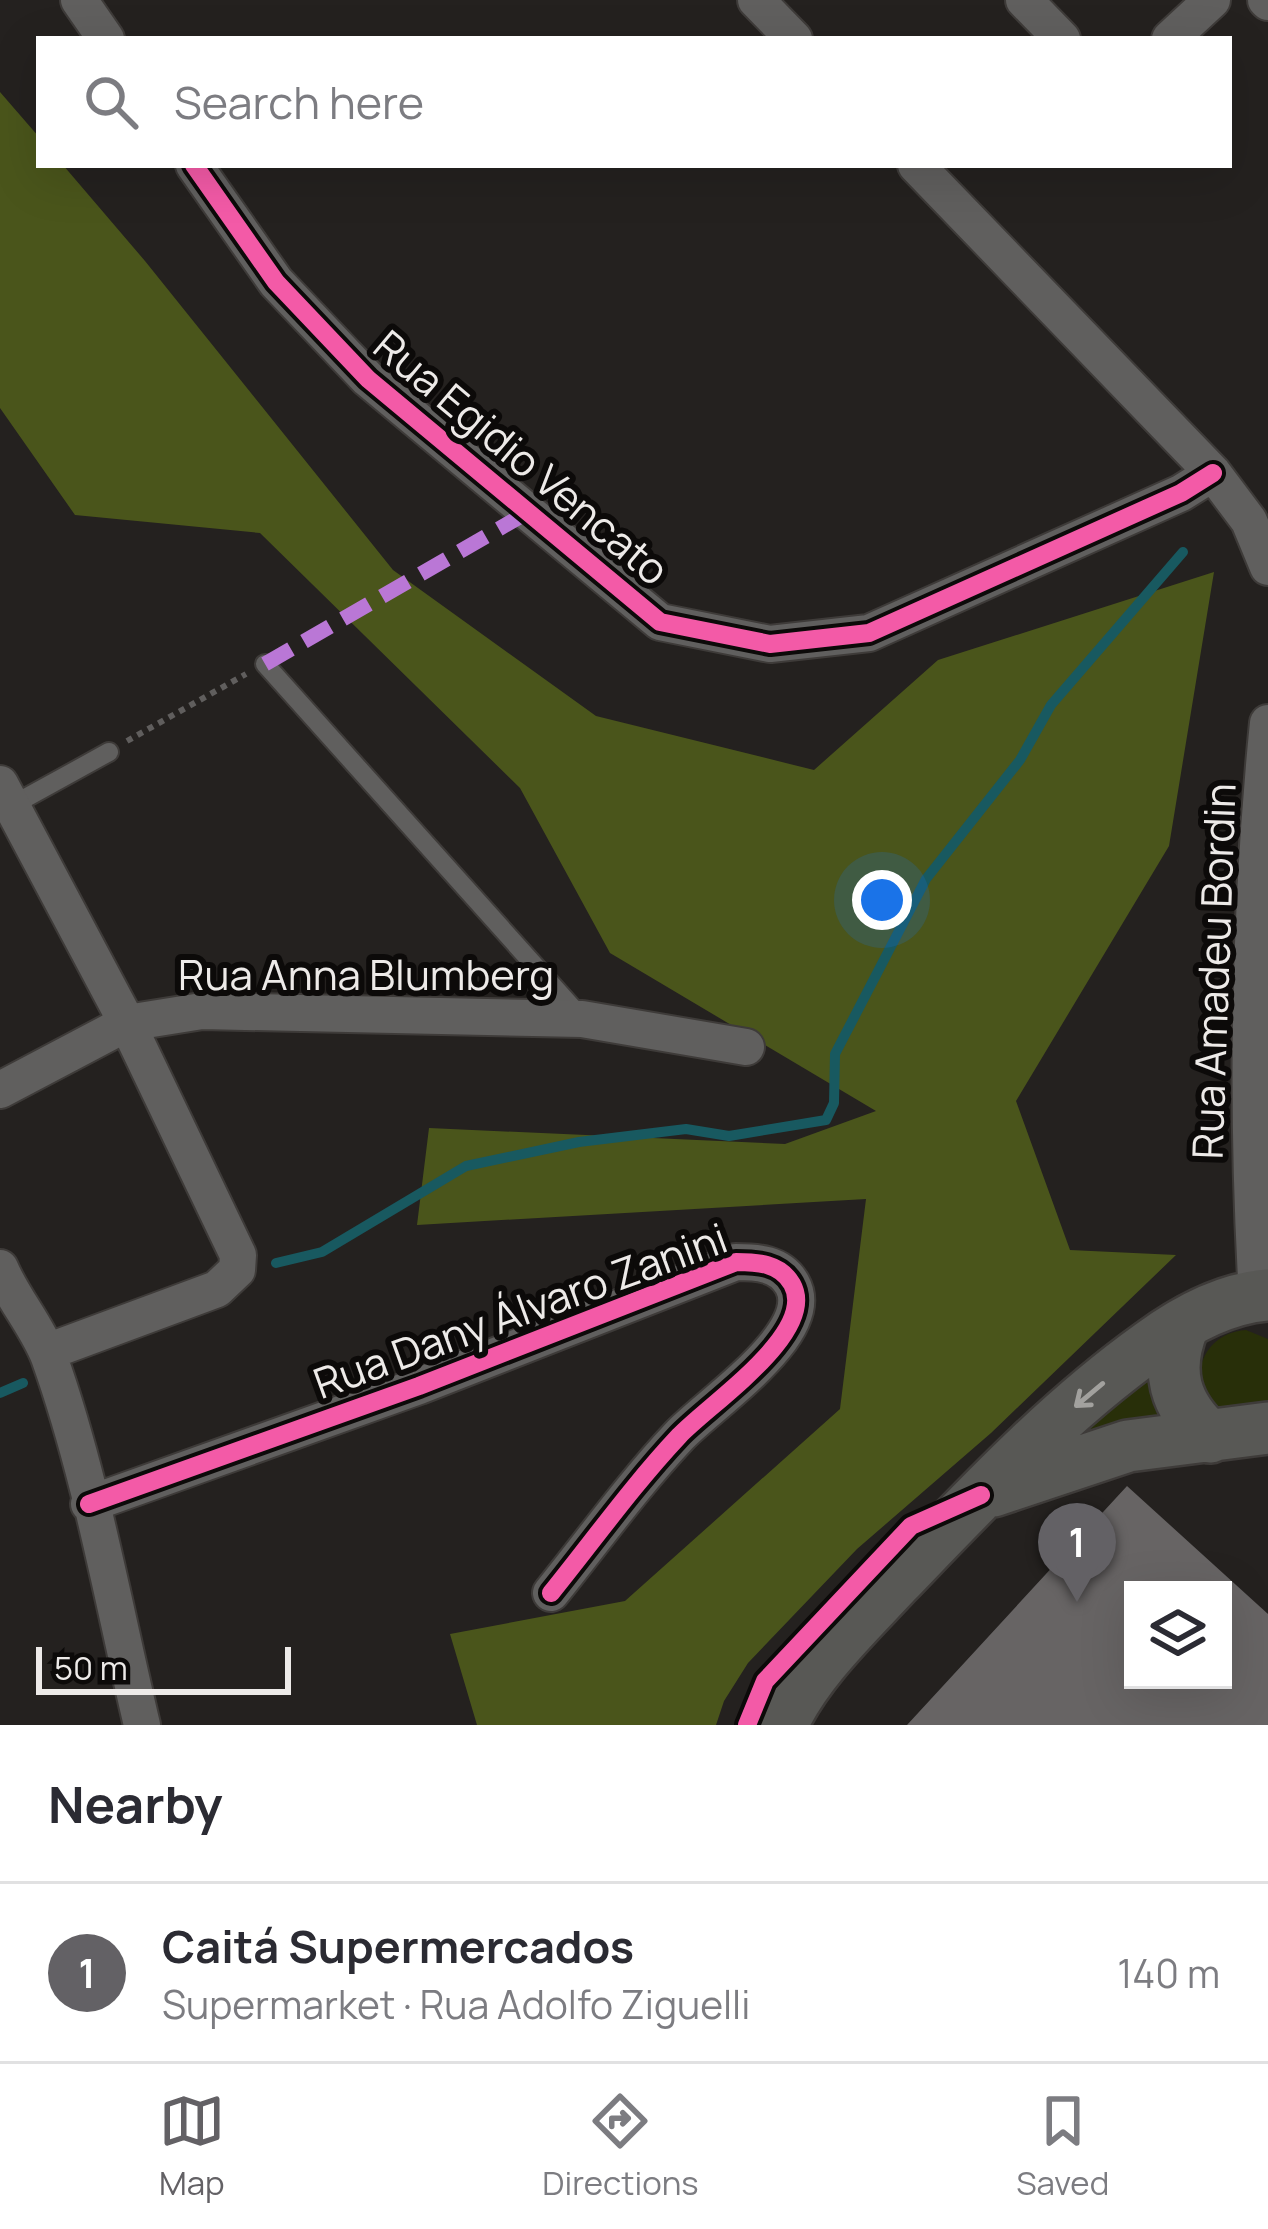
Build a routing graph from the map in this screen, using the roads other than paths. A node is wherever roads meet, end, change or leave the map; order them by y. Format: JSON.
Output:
{"nodes":[{"id":1,"x":79,"y":0,"type":"edge"},
{"id":2,"x":1024,"y":0,"type":"edge"},
{"id":3,"x":1212,"y":0,"type":"edge"},
{"id":4,"x":104,"y":36,"type":"edge"},
{"id":5,"x":1059,"y":36,"type":"edge"},
{"id":6,"x":1173,"y":36,"type":"edge"},
{"id":7,"x":196,"y":168,"type":"edge"},
{"id":8,"x":919,"y":168,"type":"edge"},
{"id":9,"x":1213,"y":472,"type":"junction"},
{"id":10,"x":1268,"y":567,"type":"edge"},
{"id":11,"x":265,"y":664,"type":"road end"},
{"id":12,"x":1268,"y":723,"type":"edge"},
{"id":13,"x":109,"y":752,"type":"road end"},
{"id":14,"x":4,"y":801,"type":"edge"},
{"id":15,"x":582,"y":1019,"type":"junction"},
{"id":16,"x":127,"y":1023,"type":"junction"},
{"id":17,"x":746,"y":1047,"type":"dead end"},
{"id":18,"x":0,"y":1090,"type":"edge"},
{"id":19,"x":1260,"y":1212,"type":"edge"},
{"id":20,"x":3,"y":1284,"type":"edge"},
{"id":21,"x":1264,"y":1298,"type":"edge"},
{"id":22,"x":1183,"y":1326,"type":"junction"},
{"id":23,"x":47,"y":1352,"type":"junction"},
{"id":24,"x":1268,"y":1428,"type":"edge"},
{"id":25,"x":1210,"y":1436,"type":"junction"},
{"id":26,"x":981,"y":1495,"type":"junction"},
{"id":27,"x":89,"y":1504,"type":"junction"},
{"id":28,"x":551,"y":1593,"type":"dead end"},
{"id":29,"x":142,"y":1725,"type":"edge"},
{"id":30,"x":782,"y":1725,"type":"edge"}],
"edges":[{"from":1,"to":4,"type":"street"},
{"from":2,"to":5,"type":"street"},
{"from":3,"to":6,"type":"street"},
{"from":7,"to":9,"type":"street","name":"Rua Egidio Vencato"},
{"from":8,"to":9,"type":"street"},
{"from":9,"to":10,"type":"street"},
{"from":11,"to":15,"type":"lane"},
{"from":12,"to":19,"type":"street","name":"Rua Amadeu Bordin"},
{"from":13,"to":14,"type":"lane"},
{"from":14,"to":16,"type":"street"},
{"from":15,"to":16,"type":"street","name":"Rua Anna Blumberg"},
{"from":15,"to":17,"type":"street","name":"Rua Anna Blumberg"},
{"from":16,"to":18,"type":"street","name":"Rua Anna Blumberg"},
{"from":16,"to":23,"type":"street"},
{"from":19,"to":21,"type":"street","name":"Rua Amadeu Bordin"},
{"from":20,"to":23,"type":"street"},
{"from":21,"to":22,"type":"main road"},
{"from":22,"to":25,"type":"main road"},
{"from":22,"to":26,"type":"main road","one_way":true},
{"from":23,"to":27,"type":"street"},
{"from":24,"to":25,"type":"main road"},
{"from":25,"to":26,"type":"main road"},
{"from":26,"to":30,"type":"main road"},
{"from":27,"to":28,"type":"street","name":"Rua Dany Álvaro Zanini"},
{"from":27,"to":29,"type":"street"}]}
